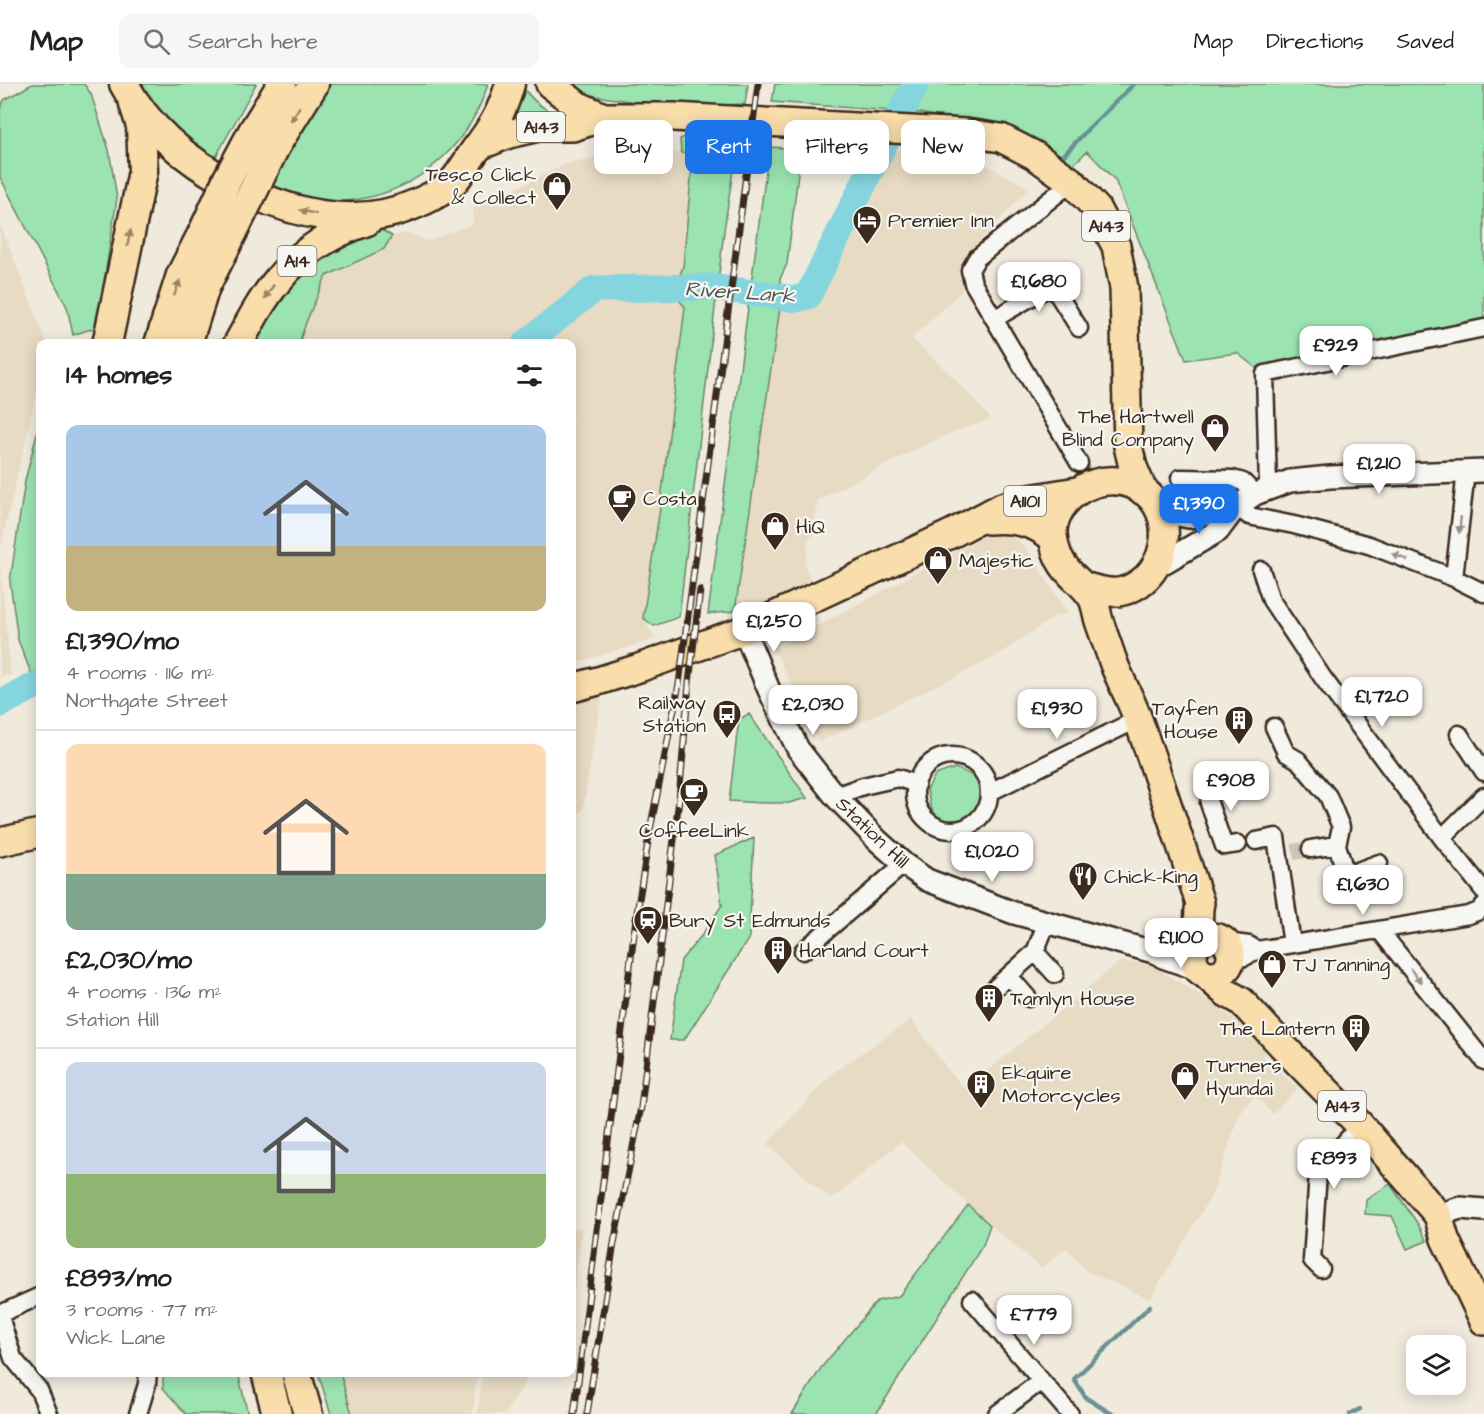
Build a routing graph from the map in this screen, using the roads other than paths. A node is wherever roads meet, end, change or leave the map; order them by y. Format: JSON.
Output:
{"nodes":[{"id":1,"x":282,"y":84,"type":"edge"},
{"id":2,"x":314,"y":84,"type":"edge"},
{"id":3,"x":510,"y":84,"type":"edge"},
{"id":4,"x":549,"y":84,"type":"edge"},
{"id":5,"x":129,"y":93,"type":"edge"},
{"id":6,"x":604,"y":117,"type":"junction"},
{"id":7,"x":265,"y":138,"type":"junction"},
{"id":8,"x":479,"y":146,"type":"junction"},
{"id":9,"x":1072,"y":182,"type":"junction"},
{"id":10,"x":386,"y":214,"type":"junction"},
{"id":11,"x":216,"y":236,"type":"junction"},
{"id":12,"x":1065,"y":274,"type":"dead end"},
{"id":13,"x":1052,"y":285,"type":"junction"},
{"id":14,"x":994,"y":319,"type":"junction"},
{"id":15,"x":1078,"y":328,"type":"dead end"},
{"id":16,"x":1484,"y":328,"type":"edge"},
{"id":17,"x":108,"y":339,"type":"edge"},
{"id":18,"x":160,"y":339,"type":"edge"},
{"id":19,"x":189,"y":339,"type":"edge"},
{"id":20,"x":241,"y":339,"type":"edge"},
{"id":21,"x":1128,"y":446,"type":"junction"},
{"id":22,"x":1475,"y":471,"type":"edge"},
{"id":23,"x":1180,"y":478,"type":"dead end"},
{"id":24,"x":1083,"y":479,"type":"junction"},
{"id":25,"x":1262,"y":491,"type":"junction"},
{"id":26,"x":1152,"y":501,"type":"junction"},
{"id":27,"x":1236,"y":507,"type":"junction"},
{"id":28,"x":976,"y":521,"type":"junction"},
{"id":29,"x":1053,"y":538,"type":"junction"},
{"id":30,"x":1261,"y":570,"type":"dead end"},
{"id":31,"x":1148,"y":576,"type":"junction"},
{"id":32,"x":1454,"y":578,"type":"junction"},
{"id":33,"x":1083,"y":586,"type":"junction"},
{"id":34,"x":1484,"y":593,"type":"edge"},
{"id":35,"x":744,"y":630,"type":"junction"},
{"id":36,"x":1114,"y":665,"type":"junction"},
{"id":37,"x":576,"y":687,"type":"edge"},
{"id":38,"x":1138,"y":719,"type":"junction"},
{"id":39,"x":1274,"y":727,"type":"dead end"},
{"id":40,"x":1459,"y":734,"type":"dead end"},
{"id":41,"x":1484,"y":772,"type":"edge"},
{"id":42,"x":916,"y":784,"type":"junction"},
{"id":43,"x":990,"y":792,"type":"junction"},
{"id":44,"x":835,"y":795,"type":"junction"},
{"id":45,"x":1484,"y":796,"type":"edge"},
{"id":46,"x":1209,"y":803,"type":"dead end"},
{"id":47,"x":36,"y":834,"type":"edge"},
{"id":48,"x":1442,"y":838,"type":"junction"},
{"id":49,"x":1256,"y":841,"type":"dead end"},
{"id":50,"x":0,"y":842,"type":"edge"},
{"id":51,"x":1238,"y":844,"type":"dead end"},
{"id":52,"x":1337,"y":845,"type":"junction"},
{"id":53,"x":1311,"y":849,"type":"tunnel mouth"},
{"id":54,"x":1379,"y":863,"type":"dead end"},
{"id":55,"x":904,"y":864,"type":"junction"},
{"id":56,"x":1484,"y":891,"type":"edge"},
{"id":57,"x":1484,"y":905,"type":"edge"},
{"id":58,"x":1047,"y":922,"type":"junction"},
{"id":59,"x":1380,"y":931,"type":"junction"},
{"id":60,"x":1292,"y":944,"type":"junction"},
{"id":61,"x":803,"y":951,"type":"dead end"},
{"id":62,"x":1035,"y":952,"type":"junction"},
{"id":63,"x":1213,"y":954,"type":"junction"},
{"id":64,"x":1055,"y":974,"type":"dead end"},
{"id":65,"x":1028,"y":998,"type":"dead end"},
{"id":66,"x":1484,"y":1061,"type":"edge"},
{"id":67,"x":1360,"y":1125,"type":"junction"},
{"id":68,"x":1484,"y":1210,"type":"edge"},
{"id":69,"x":1438,"y":1215,"type":"junction"},
{"id":70,"x":1321,"y":1269,"type":"dead end"},
{"id":71,"x":36,"y":1298,"type":"edge"},
{"id":72,"x":972,"y":1300,"type":"dead end"},
{"id":73,"x":0,"y":1316,"type":"edge"},
{"id":74,"x":1484,"y":1321,"type":"edge"},
{"id":75,"x":148,"y":1377,"type":"edge"},
{"id":76,"x":267,"y":1377,"type":"edge"},
{"id":77,"x":297,"y":1377,"type":"edge"},
{"id":78,"x":1041,"y":1381,"type":"junction"},
{"id":79,"x":49,"y":1414,"type":"edge"},
{"id":80,"x":138,"y":1414,"type":"edge"},
{"id":81,"x":277,"y":1414,"type":"edge"},
{"id":82,"x":308,"y":1414,"type":"edge"},
{"id":83,"x":997,"y":1414,"type":"edge"},
{"id":84,"x":1070,"y":1414,"type":"edge"}],
"edges":[{"from":1,"to":7,"type":"highway"},
{"from":2,"to":7,"type":"highway","one_way":true},
{"from":3,"to":8,"type":"highway"},
{"from":4,"to":6,"type":"main road","number":"A143"},
{"from":10,"to":5,"type":"highway","one_way":true},
{"from":17,"to":5,"type":"highway","one_way":true},
{"from":6,"to":8,"type":"main road","number":"A143"},
{"from":6,"to":9,"type":"main road","number":"A143"},
{"from":7,"to":11,"type":"highway","bridge":true},
{"from":8,"to":10,"type":"highway"},
{"from":9,"to":14,"type":"street"},
{"from":9,"to":21,"type":"main road","number":"A143"},
{"from":10,"to":20,"type":"highway","number":"A14","one_way":true},
{"from":18,"to":11,"type":"highway","one_way":true},
{"from":11,"to":19,"type":"highway"},
{"from":12,"to":13,"type":"street"},
{"from":13,"to":14,"type":"street"},
{"from":13,"to":15,"type":"street"},
{"from":14,"to":24,"type":"street"},
{"from":16,"to":25,"type":"street"},
{"from":21,"to":24,"type":"main road"},
{"from":21,"to":26,"type":"main road","number":"A143"},
{"from":22,"to":25,"type":"street"},
{"from":22,"to":32,"type":"street","one_way":true},
{"from":23,"to":25,"type":"street"},
{"from":24,"to":26,"type":"main road"},
{"from":24,"to":28,"type":"main road","number":"A1101"},
{"from":24,"to":29,"type":"main road"},
{"from":25,"to":27,"type":"street"},
{"from":26,"to":27,"type":"street"},
{"from":26,"to":31,"type":"main road"},
{"from":27,"to":31,"type":"street"},
{"from":32,"to":27,"type":"street","one_way":true},
{"from":28,"to":29,"type":"main road","number":"A1101"},
{"from":28,"to":35,"type":"main road","number":"A1101"},
{"from":29,"to":33,"type":"main road"},
{"from":30,"to":48,"type":"street"},
{"from":31,"to":33,"type":"main road"},
{"from":31,"to":36,"type":"main road","number":"A143"},
{"from":32,"to":34,"type":"street"},
{"from":33,"to":36,"type":"main road","number":"A143"},
{"from":35,"to":37,"type":"main road","number":"A1101"},
{"from":35,"to":44,"type":"street","name":"Station Hill"},
{"from":36,"to":38,"type":"main road","number":"A143"},
{"from":38,"to":43,"type":"street"},
{"from":38,"to":63,"type":"main road","number":"A143"},
{"from":39,"to":52,"type":"street"},
{"from":40,"to":41,"type":"street"},
{"from":42,"to":43,"type":"street"},
{"from":42,"to":43,"type":"street"},
{"from":42,"to":44,"type":"street"},
{"from":44,"to":55,"type":"street","name":"Station Hill"},
{"from":45,"to":48,"type":"street"},
{"from":46,"to":51,"type":"street"},
{"from":47,"to":50,"type":"main road"},
{"from":48,"to":56,"type":"street"},
{"from":49,"to":60,"type":"street"},
{"from":52,"to":53,"type":"street"},
{"from":52,"to":54,"type":"street"},
{"from":55,"to":58,"type":"street","name":"Station Hill"},
{"from":55,"to":61,"type":"street"},
{"from":57,"to":59,"type":"street"},
{"from":58,"to":62,"type":"street"},
{"from":58,"to":63,"type":"street","name":"Station Hill"},
{"from":59,"to":60,"type":"street"},
{"from":59,"to":66,"type":"street","one_way":true},
{"from":60,"to":63,"type":"street"},
{"from":62,"to":64,"type":"street"},
{"from":62,"to":65,"type":"street"},
{"from":63,"to":67,"type":"main road","number":"A143"},
{"from":67,"to":69,"type":"main road","number":"A143"},
{"from":67,"to":70,"type":"street"},
{"from":68,"to":69,"type":"street"},
{"from":69,"to":74,"type":"main road","number":"A143"},
{"from":71,"to":73,"type":"street"},
{"from":72,"to":78,"type":"street"},
{"from":73,"to":79,"type":"street"},
{"from":75,"to":80,"type":"street"},
{"from":76,"to":81,"type":"highway"},
{"from":77,"to":82,"type":"highway"},
{"from":78,"to":83,"type":"street"},
{"from":78,"to":84,"type":"street"}]}
